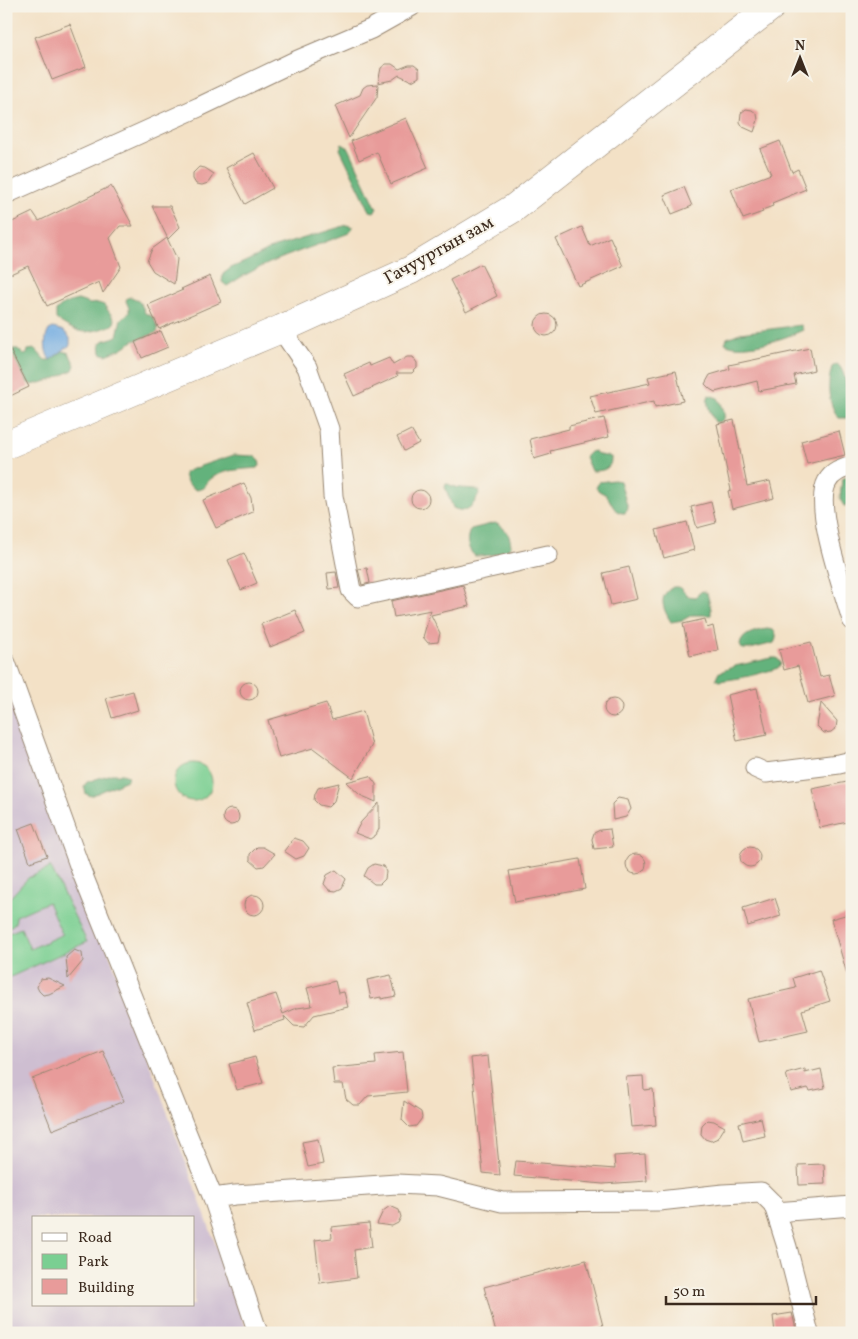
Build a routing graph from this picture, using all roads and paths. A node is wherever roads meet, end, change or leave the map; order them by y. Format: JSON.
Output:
{"nodes":[{"id":1,"x":412,"y":6,"type":"edge"},
{"id":2,"x":772,"y":6,"type":"edge"},
{"id":3,"x":6,"y":194,"type":"edge"},
{"id":4,"x":281,"y":329,"type":"junction"},
{"id":5,"x":6,"y":444,"type":"edge"},
{"id":6,"x":852,"y":466,"type":"edge"},
{"id":7,"x":548,"y":555,"type":"dead end"},
{"id":8,"x":852,"y":620,"type":"edge"},
{"id":9,"x":6,"y":663,"type":"edge"},
{"id":10,"x":852,"y":761,"type":"edge"},
{"id":11,"x":755,"y":768,"type":"dead end"},
{"id":12,"x":213,"y":1198,"type":"junction"},
{"id":13,"x":852,"y":1206,"type":"edge"},
{"id":14,"x":776,"y":1212,"type":"junction"},
{"id":15,"x":258,"y":1333,"type":"edge"},
{"id":16,"x":809,"y":1333,"type":"edge"}],
"edges":[{"from":1,"to":3,"type":"street"},
{"from":2,"to":4,"type":"main road","name":"Гачууртын зам"},
{"from":4,"to":5,"type":"main road","name":"Гачууртын зам"},
{"from":4,"to":7,"type":"street"},
{"from":6,"to":8,"type":"street"},
{"from":9,"to":12,"type":"street"},
{"from":10,"to":11,"type":"street"},
{"from":12,"to":14,"type":"street"},
{"from":12,"to":15,"type":"street"},
{"from":13,"to":14,"type":"street"},
{"from":14,"to":16,"type":"street"}]}
